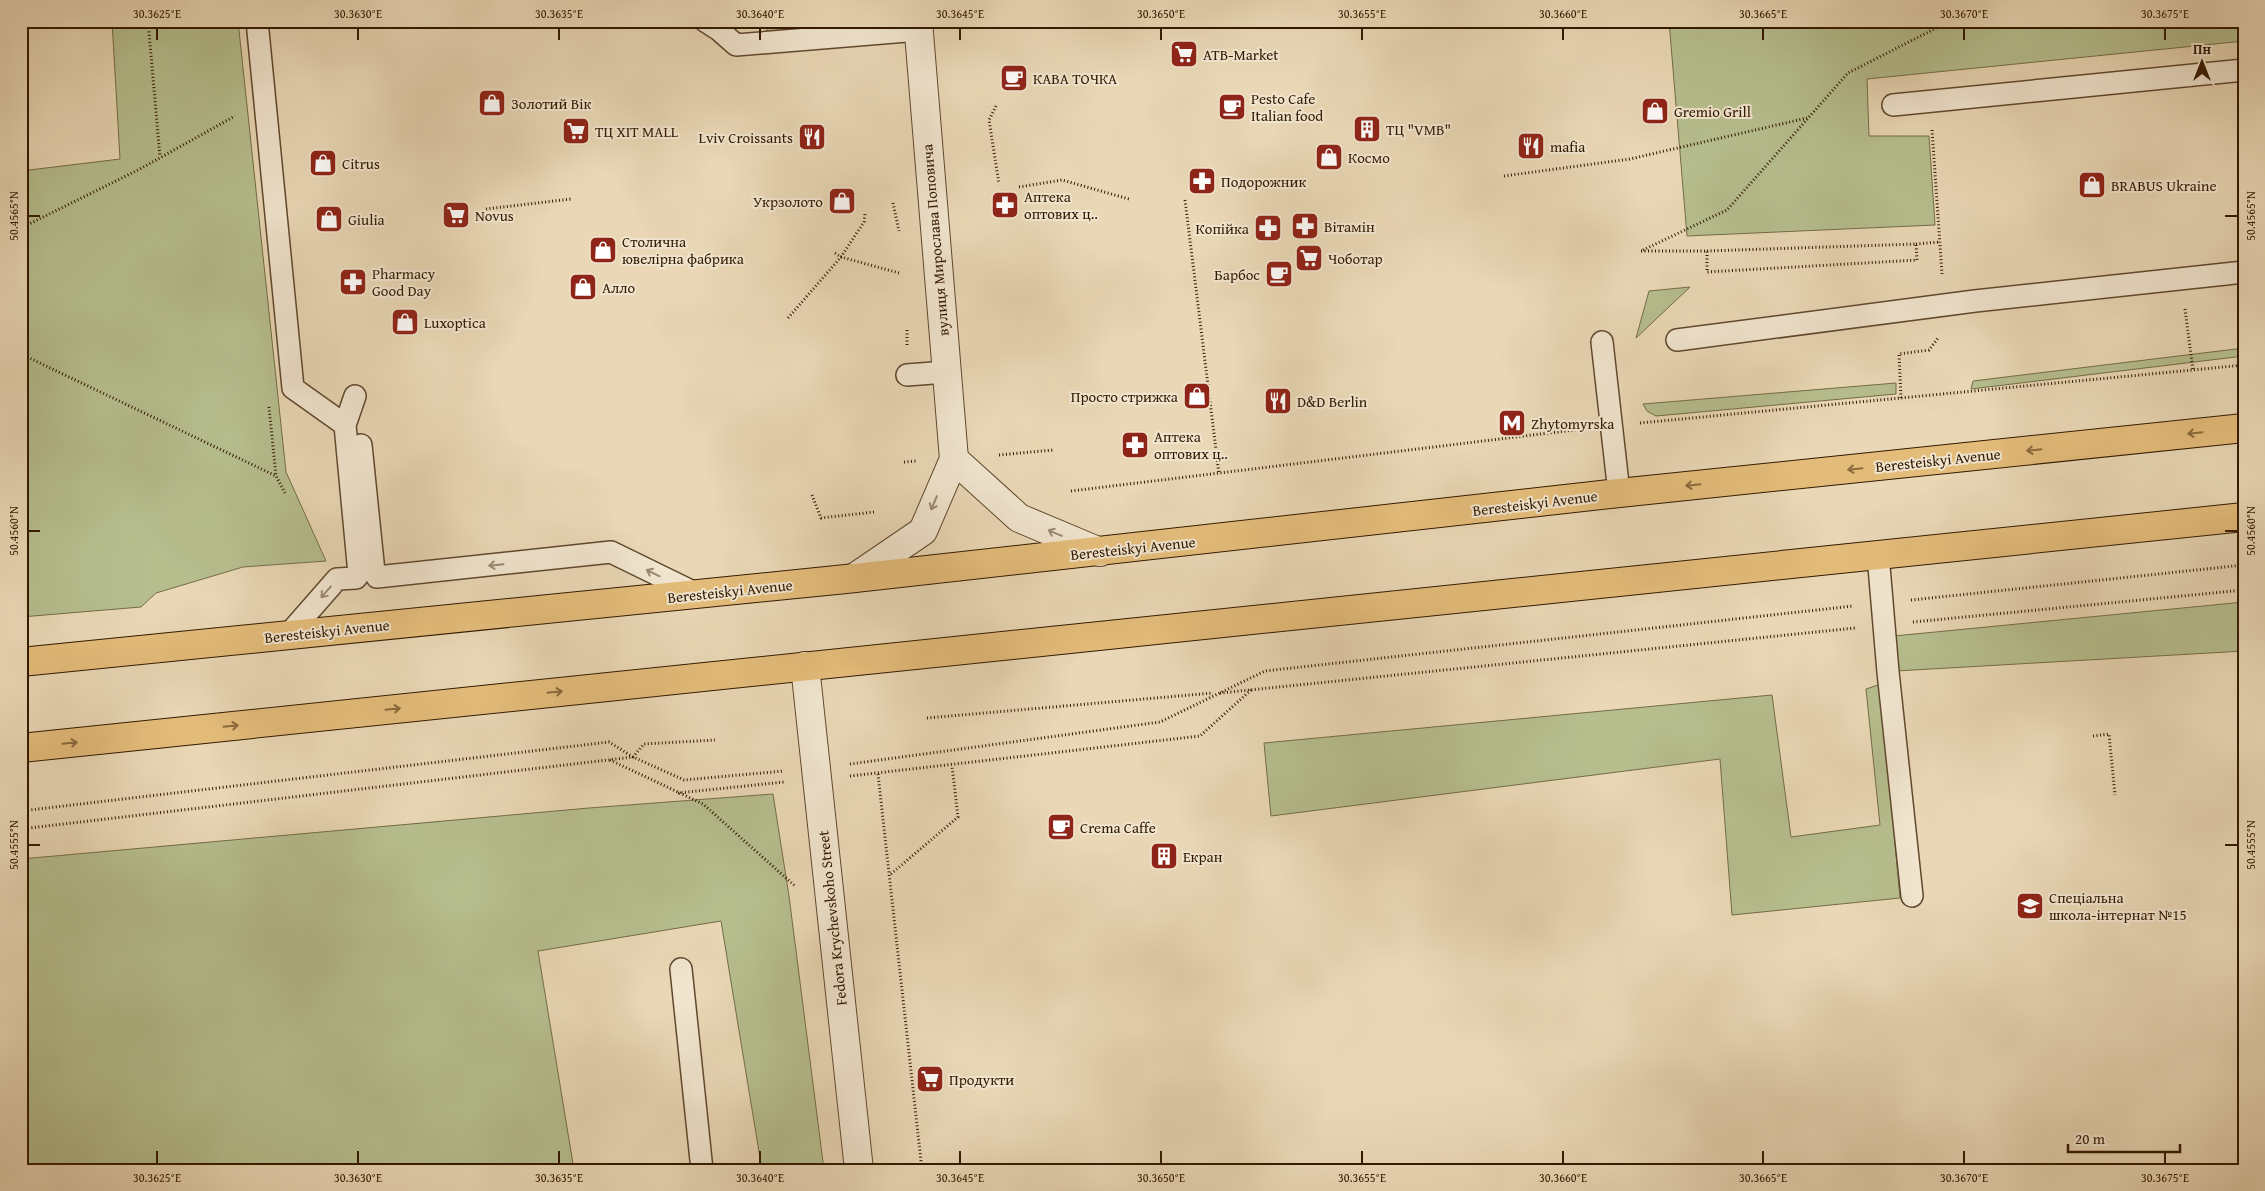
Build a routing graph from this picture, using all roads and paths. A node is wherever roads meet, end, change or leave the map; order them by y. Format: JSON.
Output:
{"nodes":[{"id":1,"x":148,"y":21,"type":"edge"},
{"id":2,"x":257,"y":21,"type":"edge"},
{"id":3,"x":705,"y":21,"type":"edge"},
{"id":4,"x":1950,"y":21,"type":"edge"},
{"id":5,"x":919,"y":26,"type":"edge"},
{"id":6,"x":2244,"y":70,"type":"edge"},
{"id":7,"x":1930,"y":101,"type":"junction"},
{"id":8,"x":1893,"y":105,"type":"dead end"},
{"id":9,"x":996,"y":106,"type":"dead end"},
{"id":10,"x":235,"y":116,"type":"dead end"},
{"id":11,"x":1808,"y":118,"type":"junction"},
{"id":12,"x":160,"y":157,"type":"junction"},
{"id":13,"x":1504,"y":176,"type":"dead end"},
{"id":14,"x":999,"y":184,"type":"dead end"},
{"id":15,"x":1019,"y":187,"type":"dead end"},
{"id":16,"x":1129,"y":199,"type":"dead end"},
{"id":17,"x":571,"y":200,"type":"dead end"},
{"id":18,"x":1185,"y":200,"type":"dead end"},
{"id":19,"x":486,"y":209,"type":"dead end"},
{"id":20,"x":865,"y":214,"type":"dead end"},
{"id":21,"x":21,"y":228,"type":"edge"},
{"id":22,"x":1940,"y":242,"type":"junction"},
{"id":23,"x":1916,"y":244,"type":"junction"},
{"id":24,"x":1707,"y":251,"type":"junction"},
{"id":25,"x":836,"y":253,"type":"dead end"},
{"id":26,"x":841,"y":257,"type":"junction"},
{"id":27,"x":2244,"y":272,"type":"edge"},
{"id":28,"x":899,"y":273,"type":"dead end"},
{"id":29,"x":2182,"y":279,"type":"junction"},
{"id":30,"x":1945,"y":305,"type":"junction"},
{"id":31,"x":788,"y":318,"type":"dead end"},
{"id":32,"x":1677,"y":340,"type":"dead end"},
{"id":33,"x":1602,"y":342,"type":"dead end"},
{"id":34,"x":21,"y":354,"type":"edge"},
{"id":35,"x":2244,"y":365,"type":"edge"},
{"id":36,"x":2193,"y":370,"type":"junction"},
{"id":37,"x":946,"y":372,"type":"junction"},
{"id":38,"x":906,"y":375,"type":"dead end"},
{"id":39,"x":355,"y":396,"type":"dead end"},
{"id":40,"x":1901,"y":398,"type":"junction"},
{"id":41,"x":345,"y":425,"type":"junction"},
{"id":42,"x":1612,"y":425,"type":"junction"},
{"id":43,"x":2244,"y":428,"type":"edge"},
{"id":44,"x":361,"y":445,"type":"dead end"},
{"id":45,"x":1053,"y":450,"type":"dead end"},
{"id":46,"x":996,"y":455,"type":"dead end"},
{"id":47,"x":954,"y":459,"type":"junction"},
{"id":48,"x":919,"y":461,"type":"dead end"},
{"id":49,"x":904,"y":462,"type":"dead end"},
{"id":50,"x":1218,"y":474,"type":"junction"},
{"id":51,"x":358,"y":489,"type":"junction"},
{"id":52,"x":1071,"y":491,"type":"dead end"},
{"id":53,"x":285,"y":493,"type":"dead end"},
{"id":54,"x":1619,"y":493,"type":"junction"},
{"id":55,"x":812,"y":495,"type":"dead end"},
{"id":56,"x":874,"y":512,"type":"dead end"},
{"id":57,"x":2244,"y":517,"type":"edge"},
{"id":58,"x":1100,"y":552,"type":"junction"},
{"id":59,"x":1878,"y":555,"type":"junction"},
{"id":60,"x":2244,"y":565,"type":"edge"},
{"id":61,"x":854,"y":578,"type":"junction"},
{"id":62,"x":2244,"y":590,"type":"edge"},
{"id":63,"x":697,"y":594,"type":"junction"},
{"id":64,"x":1883,"y":603,"type":"junction"},
{"id":65,"x":1885,"y":625,"type":"junction"},
{"id":66,"x":288,"y":635,"type":"junction"},
{"id":67,"x":21,"y":662,"type":"edge"},
{"id":68,"x":804,"y":666,"type":"junction"},
{"id":69,"x":1252,"y":690,"type":"junction"},
{"id":70,"x":1215,"y":693,"type":"junction"},
{"id":71,"x":927,"y":718,"type":"dead end"},
{"id":72,"x":2093,"y":736,"type":"dead end"},
{"id":73,"x":715,"y":740,"type":"dead end"},
{"id":74,"x":21,"y":748,"type":"edge"},
{"id":75,"x":634,"y":757,"type":"junction"},
{"id":76,"x":609,"y":760,"type":"junction"},
{"id":77,"x":952,"y":766,"type":"junction"},
{"id":78,"x":816,"y":773,"type":"junction"},
{"id":79,"x":878,"y":774,"type":"junction"},
{"id":80,"x":678,"y":793,"type":"junction"},
{"id":81,"x":2115,"y":795,"type":"dead end"},
{"id":82,"x":21,"y":811,"type":"edge"},
{"id":83,"x":21,"y":828,"type":"edge"},
{"id":84,"x":890,"y":874,"type":"junction"},
{"id":85,"x":799,"y":890,"type":"dead end"},
{"id":86,"x":1912,"y":896,"type":"dead end"},
{"id":87,"x":681,"y":969,"type":"dead end"},
{"id":88,"x":702,"y":1170,"type":"edge"},
{"id":89,"x":859,"y":1170,"type":"edge"},
{"id":90,"x":922,"y":1170,"type":"edge"}],
"edges":[{"from":1,"to":12,"type":"path"},
{"from":2,"to":41,"type":"lane"},
{"from":3,"to":5,"type":"lane"},
{"from":4,"to":11,"type":"path"},
{"from":5,"to":37,"type":"street","name":"вулиця Мирослава Поповича"},
{"from":6,"to":7,"type":"lane"},
{"from":7,"to":8,"type":"lane"},
{"from":7,"to":22,"type":"path"},
{"from":9,"to":14,"type":"path"},
{"from":10,"to":12,"type":"path"},
{"from":11,"to":13,"type":"path"},
{"from":11,"to":24,"type":"path"},
{"from":12,"to":21,"type":"path"},
{"from":15,"to":16,"type":"path"},
{"from":17,"to":19,"type":"path"},
{"from":18,"to":50,"type":"path"},
{"from":20,"to":26,"type":"path"},
{"from":22,"to":23,"type":"path"},
{"from":22,"to":30,"type":"path"},
{"from":23,"to":24,"type":"path"},
{"from":23,"to":24,"type":"path"},
{"from":25,"to":26,"type":"path"},
{"from":26,"to":28,"type":"path"},
{"from":26,"to":31,"type":"path"},
{"from":27,"to":29,"type":"lane"},
{"from":29,"to":30,"type":"lane"},
{"from":29,"to":36,"type":"path"},
{"from":30,"to":32,"type":"lane"},
{"from":30,"to":40,"type":"path"},
{"from":33,"to":42,"type":"lane"},
{"from":34,"to":53,"type":"path"},
{"from":35,"to":36,"type":"path"},
{"from":36,"to":40,"type":"path"},
{"from":37,"to":38,"type":"lane"},
{"from":37,"to":47,"type":"street","name":"вулиця Мирослава Поповича"},
{"from":39,"to":41,"type":"lane"},
{"from":40,"to":42,"type":"path"},
{"from":41,"to":51,"type":"lane"},
{"from":42,"to":50,"type":"path"},
{"from":42,"to":54,"type":"lane"},
{"from":43,"to":54,"type":"main road","name":"Beresteiskyi Avenue","one_way":true},
{"from":44,"to":51,"type":"lane"},
{"from":45,"to":46,"type":"path"},
{"from":58,"to":47,"type":"street","one_way":true},
{"from":47,"to":61,"type":"street","name":"вулиця Мирослава Поповича","one_way":true},
{"from":48,"to":49,"type":"path"},
{"from":50,"to":52,"type":"path"},
{"from":63,"to":51,"type":"lane","one_way":true},
{"from":51,"to":66,"type":"lane","one_way":true},
{"from":54,"to":58,"type":"main road","name":"Beresteiskyi Avenue"},
{"from":55,"to":56,"type":"path"},
{"from":57,"to":59,"type":"main road"},
{"from":58,"to":61,"type":"main road","name":"Beresteiskyi Avenue"},
{"from":59,"to":64,"type":"lane"},
{"from":59,"to":68,"type":"main road"},
{"from":60,"to":64,"type":"path"},
{"from":61,"to":63,"type":"main road","name":"Beresteiskyi Avenue"},
{"from":62,"to":65,"type":"path"},
{"from":63,"to":66,"type":"main road","name":"Beresteiskyi Avenue"},
{"from":64,"to":65,"type":"lane"},
{"from":64,"to":70,"type":"path"},
{"from":65,"to":69,"type":"path"},
{"from":65,"to":86,"type":"lane"},
{"from":66,"to":67,"type":"main road","name":"Beresteiskyi Avenue"},
{"from":74,"to":68,"type":"main road","one_way":true},
{"from":68,"to":78,"type":"street","name":"Fedora Krychevskoho Street"},
{"from":69,"to":70,"type":"path"},
{"from":69,"to":77,"type":"path"},
{"from":70,"to":71,"type":"path"},
{"from":70,"to":78,"type":"path"},
{"from":72,"to":81,"type":"path"},
{"from":73,"to":75,"type":"path"},
{"from":75,"to":76,"type":"path"},
{"from":75,"to":78,"type":"path"},
{"from":75,"to":82,"type":"path"},
{"from":76,"to":80,"type":"path"},
{"from":76,"to":83,"type":"path"},
{"from":77,"to":79,"type":"path"},
{"from":77,"to":84,"type":"path"},
{"from":78,"to":79,"type":"path"},
{"from":78,"to":80,"type":"path"},
{"from":78,"to":89,"type":"street","name":"Fedora Krychevskoho Street"},
{"from":79,"to":84,"type":"path"},
{"from":80,"to":85,"type":"path"},
{"from":84,"to":90,"type":"path"},
{"from":87,"to":88,"type":"lane"}]}
